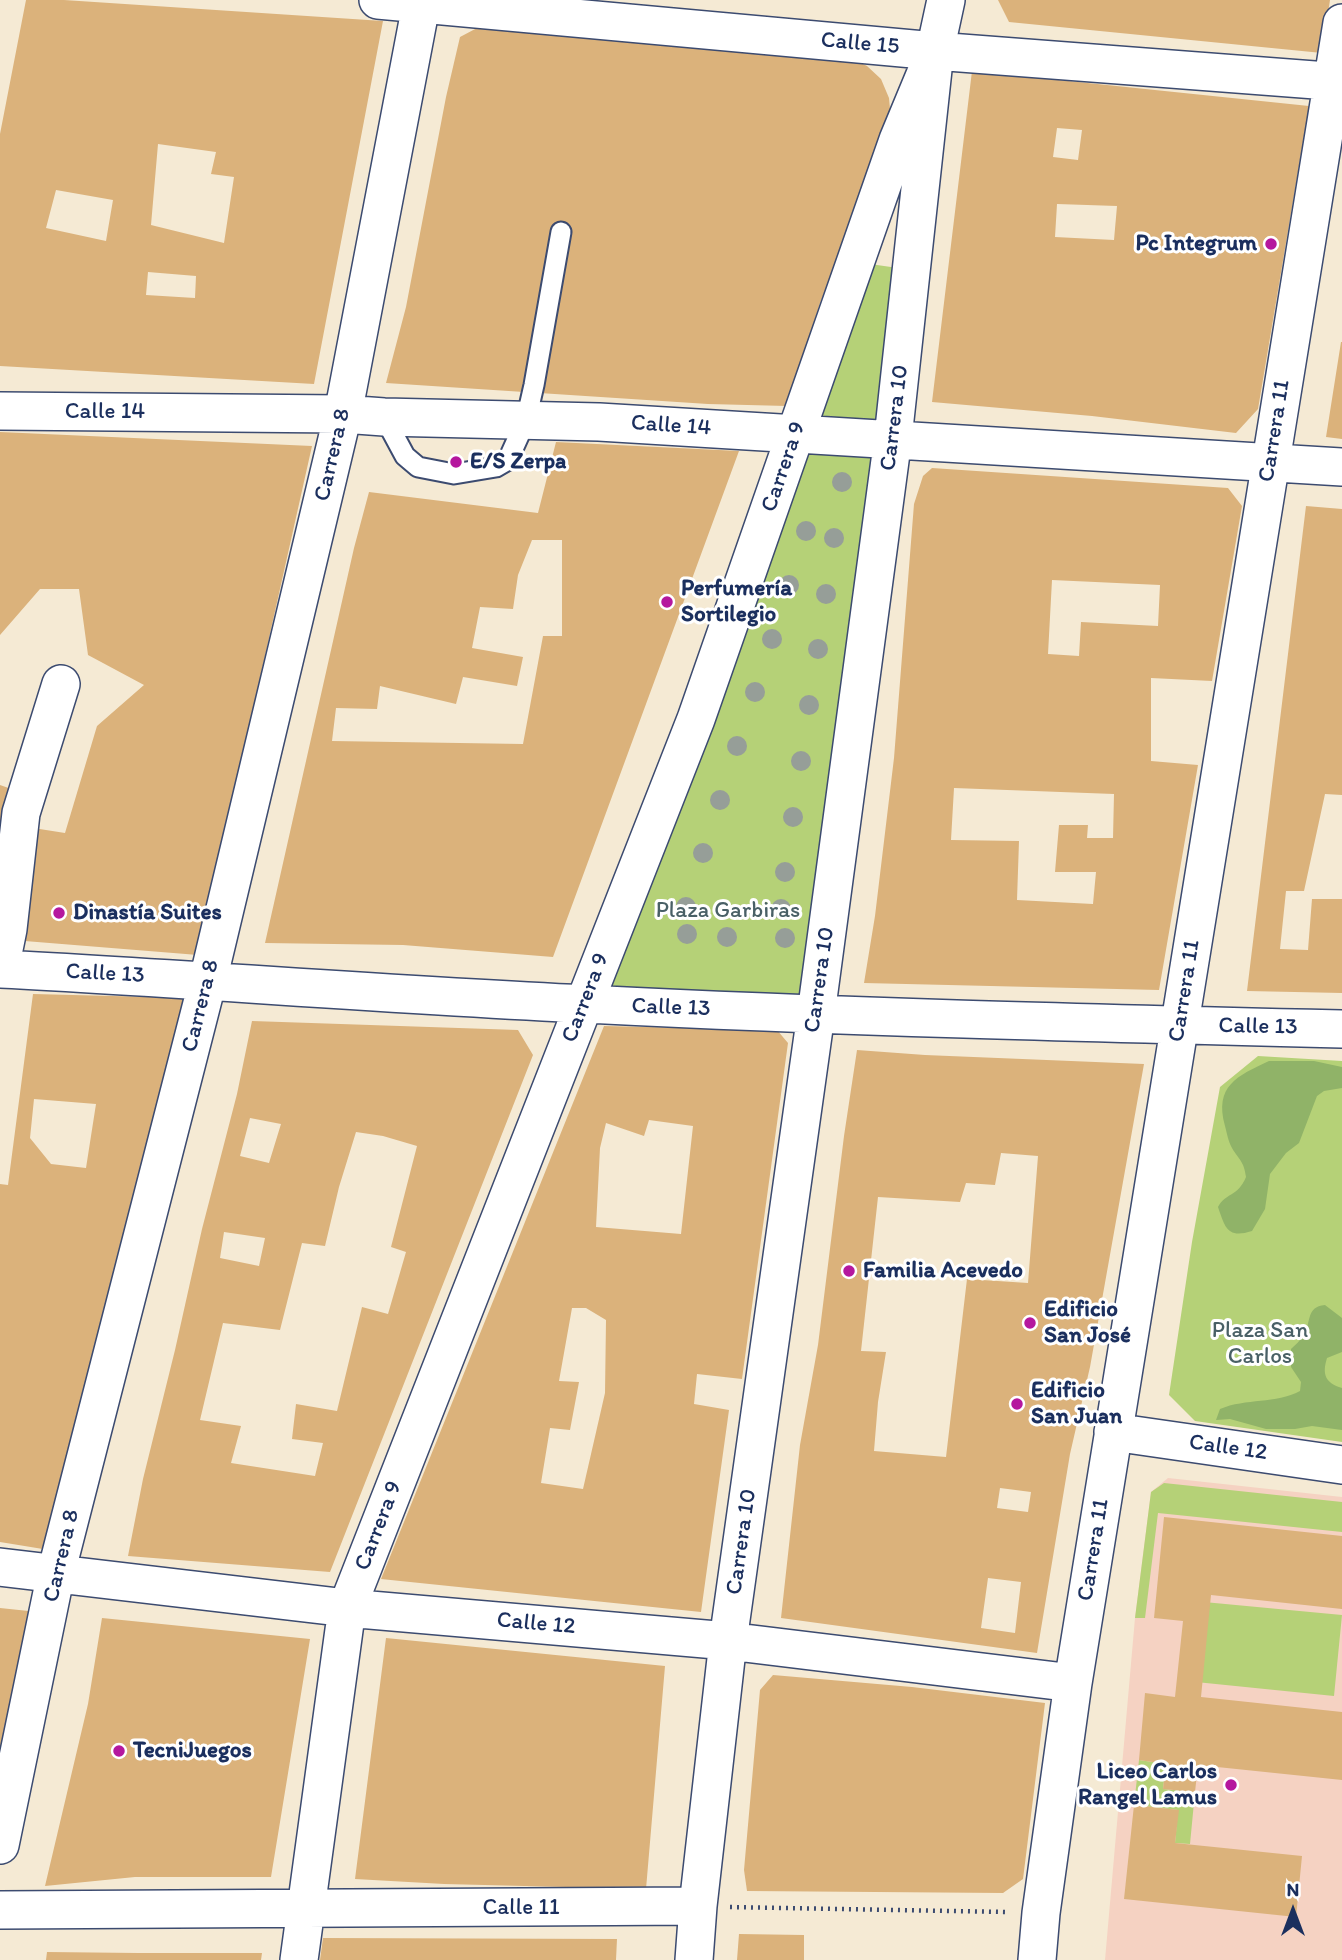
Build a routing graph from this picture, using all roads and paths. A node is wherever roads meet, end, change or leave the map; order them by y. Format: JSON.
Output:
{"nodes":[{"id":1,"x":378,"y":0,"type":"edge"},
{"id":2,"x":946,"y":0,"type":"edge"},
{"id":3,"x":422,"y":1,"type":"edge"},
{"id":4,"x":1342,"y":23,"type":"edge"},
{"id":5,"x":935,"y":51,"type":"junction"},
{"id":6,"x":1337,"y":82,"type":"edge"},
{"id":7,"x":561,"y":232,"type":"dead end"},
{"id":8,"x":0,"y":411,"type":"edge"},
{"id":9,"x":343,"y":414,"type":"junction"},
{"id":10,"x":384,"y":417,"type":"junction"},
{"id":11,"x":526,"y":420,"type":"junction"},
{"id":12,"x":795,"y":434,"type":"junction"},
{"id":13,"x":892,"y":438,"type":"junction"},
{"id":14,"x":1270,"y":462,"type":"junction"},
{"id":15,"x":1342,"y":467,"type":"edge"},
{"id":16,"x":61,"y":684,"type":"dead end"},
{"id":17,"x":0,"y":969,"type":"edge"},
{"id":18,"x":208,"y":980,"type":"junction"},
{"id":19,"x":583,"y":1004,"type":"junction"},
{"id":20,"x":816,"y":1014,"type":"junction"},
{"id":21,"x":1180,"y":1025,"type":"junction"},
{"id":22,"x":1342,"y":1029,"type":"edge"},
{"id":23,"x":1113,"y":1432,"type":"junction"},
{"id":24,"x":1342,"y":1465,"type":"edge"},
{"id":25,"x":0,"y":1567,"type":"edge"},
{"id":26,"x":56,"y":1573,"type":"junction"},
{"id":27,"x":347,"y":1608,"type":"junction"},
{"id":28,"x":728,"y":1641,"type":"junction"},
{"id":29,"x":1073,"y":1683,"type":"junction"},
{"id":30,"x":0,"y":1845,"type":"edge"},
{"id":31,"x":698,"y":1906,"type":"junction"},
{"id":32,"x":306,"y":1909,"type":"junction"},
{"id":33,"x":0,"y":1910,"type":"edge"},
{"id":34,"x":1041,"y":1913,"type":"junction"},
{"id":35,"x":299,"y":1960,"type":"edge"},
{"id":36,"x":694,"y":1960,"type":"edge"},
{"id":37,"x":1037,"y":1960,"type":"edge"}],
"edges":[{"from":1,"to":3,"type":"street","name":"Calle 15"},
{"from":2,"to":5,"type":"street","name":"Carrera 10"},
{"from":3,"to":5,"type":"street","name":"Calle 15"},
{"from":3,"to":9,"type":"street","name":"Carrera 8"},
{"from":4,"to":6,"type":"street","name":"Carrera 11"},
{"from":5,"to":6,"type":"street","name":"Calle 15"},
{"from":5,"to":12,"type":"street","name":"Carrera 9"},
{"from":5,"to":13,"type":"street","name":"Carrera 10"},
{"from":6,"to":14,"type":"street","name":"Carrera 11"},
{"from":7,"to":11,"type":"lane"},
{"from":8,"to":9,"type":"street","name":"Calle 14"},
{"from":9,"to":10,"type":"street","name":"Calle 14"},
{"from":9,"to":18,"type":"street","name":"Carrera 8"},
{"from":10,"to":11,"type":"street","name":"Calle 14"},
{"from":10,"to":11,"type":"lane"},
{"from":11,"to":12,"type":"street","name":"Calle 14"},
{"from":12,"to":13,"type":"street","name":"Calle 14"},
{"from":12,"to":19,"type":"street","name":"Carrera 9"},
{"from":13,"to":14,"type":"street","name":"Calle 14"},
{"from":13,"to":20,"type":"street","name":"Carrera 10"},
{"from":14,"to":15,"type":"street","name":"Calle 14"},
{"from":14,"to":21,"type":"street","name":"Carrera 11"},
{"from":16,"to":17,"type":"street"},
{"from":17,"to":18,"type":"street","name":"Calle 13"},
{"from":18,"to":19,"type":"street","name":"Calle 13"},
{"from":18,"to":26,"type":"street","name":"Carrera 8"},
{"from":19,"to":20,"type":"street","name":"Calle 13"},
{"from":19,"to":27,"type":"street","name":"Carrera 9"},
{"from":20,"to":21,"type":"street","name":"Calle 13"},
{"from":20,"to":28,"type":"street","name":"Carrera 10"},
{"from":21,"to":22,"type":"street","name":"Calle 13"},
{"from":21,"to":23,"type":"street","name":"Carrera 11"},
{"from":23,"to":24,"type":"street","name":"Calle 12"},
{"from":23,"to":29,"type":"street","name":"Carrera 11"},
{"from":25,"to":26,"type":"street","name":"Calle 12"},
{"from":26,"to":27,"type":"street","name":"Calle 12"},
{"from":26,"to":30,"type":"street","name":"Carrera 8"},
{"from":27,"to":28,"type":"street","name":"Calle 12"},
{"from":27,"to":32,"type":"street","name":"Carrera 9"},
{"from":28,"to":29,"type":"street","name":"Calle 12"},
{"from":28,"to":31,"type":"street","name":"Carrera 10"},
{"from":29,"to":34,"type":"street","name":"Carrera 11"},
{"from":31,"to":32,"type":"street","name":"Calle 11"},
{"from":31,"to":34,"type":"path"},
{"from":31,"to":36,"type":"street","name":"Carrera 10"},
{"from":32,"to":33,"type":"street","name":"Calle 11"},
{"from":32,"to":35,"type":"street","name":"Carrera 9"},
{"from":34,"to":37,"type":"street","name":"Carrera 11"}]}
